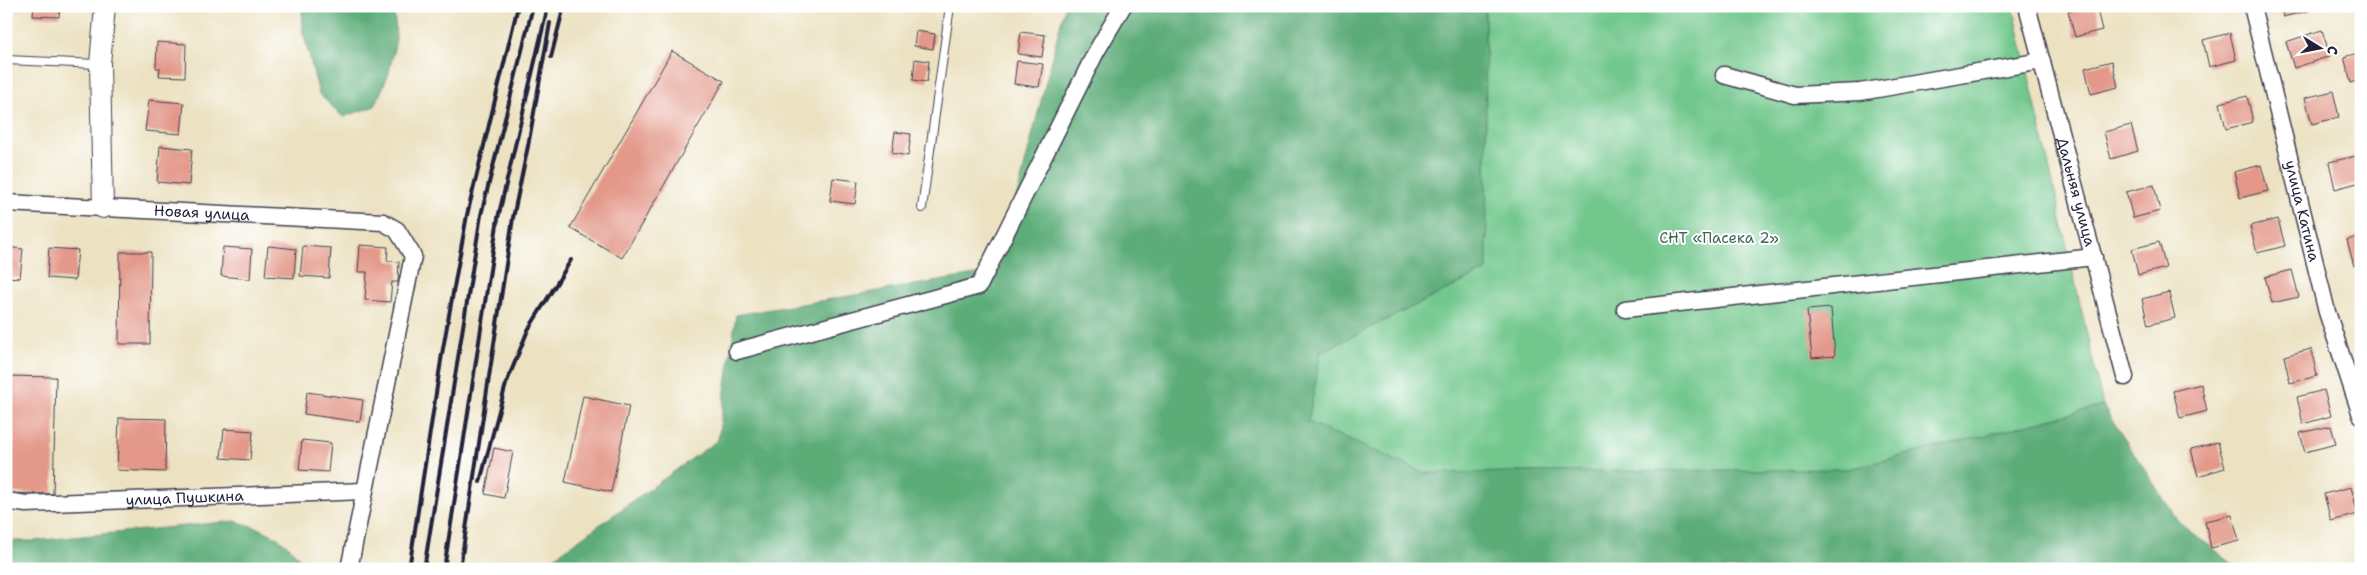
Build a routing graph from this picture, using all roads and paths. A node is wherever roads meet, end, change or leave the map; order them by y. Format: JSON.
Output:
{"nodes":[{"id":1,"x":105,"y":6,"type":"edge"},
{"id":2,"x":950,"y":6,"type":"edge"},
{"id":3,"x":1124,"y":6,"type":"edge"},
{"id":4,"x":2027,"y":6,"type":"edge"},
{"id":5,"x":2252,"y":6,"type":"edge"},
{"id":6,"x":6,"y":60,"type":"edge"},
{"id":7,"x":2042,"y":62,"type":"junction"},
{"id":8,"x":100,"y":64,"type":"junction"},
{"id":9,"x":1724,"y":75,"type":"dead end"},
{"id":10,"x":6,"y":203,"type":"edge"},
{"id":11,"x":104,"y":208,"type":"junction"},
{"id":12,"x":922,"y":208,"type":"dead end"},
{"id":13,"x":2094,"y":257,"type":"junction"},
{"id":14,"x":1625,"y":309,"type":"dead end"},
{"id":15,"x":737,"y":350,"type":"dead end"},
{"id":16,"x":2125,"y":377,"type":"dead end"},
{"id":17,"x":2361,"y":415,"type":"edge"},
{"id":18,"x":364,"y":491,"type":"junction"},
{"id":19,"x":6,"y":501,"type":"edge"},
{"id":20,"x":349,"y":569,"type":"edge"}],
"edges":[{"from":1,"to":8,"type":"street"},
{"from":2,"to":12,"type":"lane"},
{"from":3,"to":15,"type":"street"},
{"from":4,"to":7,"type":"street","name":"Дальняя улица"},
{"from":5,"to":17,"type":"street","name":"улица Катина"},
{"from":6,"to":8,"type":"lane"},
{"from":7,"to":9,"type":"street"},
{"from":7,"to":13,"type":"street","name":"Дальняя улица"},
{"from":8,"to":11,"type":"street"},
{"from":10,"to":11,"type":"street","name":"Новая улица"},
{"from":11,"to":18,"type":"street","name":"Новая улица"},
{"from":13,"to":14,"type":"street"},
{"from":13,"to":16,"type":"street","name":"Дальняя улица"},
{"from":18,"to":19,"type":"street","name":"улица Пушкина"},
{"from":18,"to":20,"type":"street"}]}
